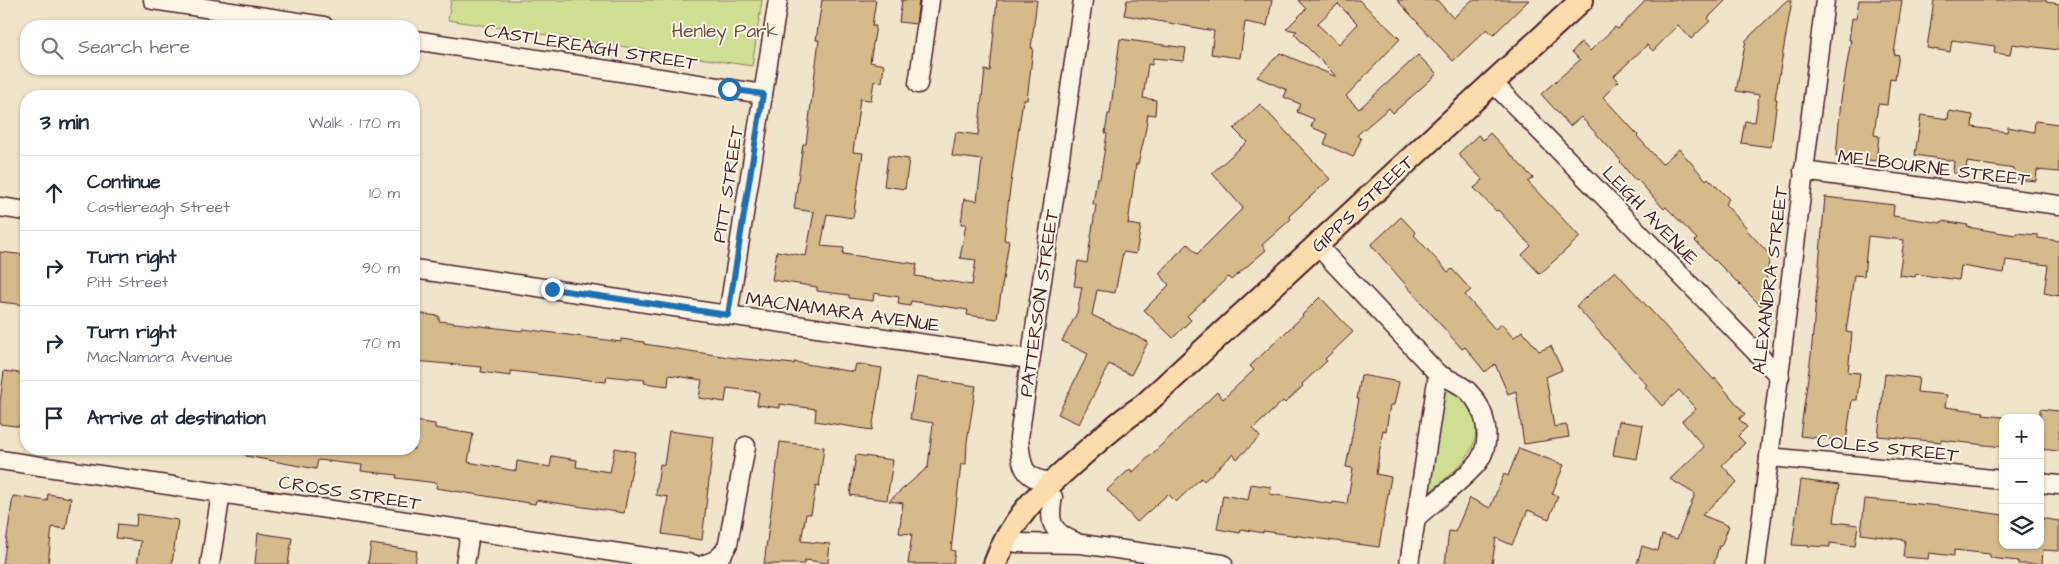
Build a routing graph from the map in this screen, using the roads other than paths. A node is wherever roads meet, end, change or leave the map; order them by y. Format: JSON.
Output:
{"nodes":[{"id":1,"x":153,"y":0,"type":"edge"},
{"id":2,"x":778,"y":0,"type":"edge"},
{"id":3,"x":930,"y":0,"type":"edge"},
{"id":4,"x":1083,"y":0,"type":"edge"},
{"id":5,"x":1582,"y":0,"type":"edge"},
{"id":6,"x":1825,"y":0,"type":"edge"},
{"id":7,"x":285,"y":20,"type":"edge"},
{"id":8,"x":420,"y":41,"type":"edge"},
{"id":9,"x":1493,"y":83,"type":"junction"},
{"id":10,"x":918,"y":84,"type":"dead end"},
{"id":11,"x":763,"y":94,"type":"junction"},
{"id":12,"x":1803,"y":171,"type":"junction"},
{"id":13,"x":2059,"y":205,"type":"edge"},
{"id":14,"x":0,"y":207,"type":"edge"},
{"id":15,"x":20,"y":210,"type":"edge"},
{"id":16,"x":1317,"y":245,"type":"junction"},
{"id":17,"x":420,"y":270,"type":"edge"},
{"id":18,"x":728,"y":315,"type":"junction"},
{"id":19,"x":1029,"y":359,"type":"junction"},
{"id":20,"x":1438,"y":374,"type":"junction"},
{"id":21,"x":1780,"y":377,"type":"junction"},
{"id":22,"x":746,"y":446,"type":"dead end"},
{"id":23,"x":1769,"y":457,"type":"junction"},
{"id":24,"x":0,"y":460,"type":"edge"},
{"id":25,"x":1999,"y":480,"type":"edge"},
{"id":26,"x":2044,"y":484,"type":"edge"},
{"id":27,"x":2059,"y":485,"type":"edge"},
{"id":28,"x":1053,"y":489,"type":"junction"},
{"id":29,"x":221,"y":492,"type":"junction"},
{"id":30,"x":1416,"y":518,"type":"junction"},
{"id":31,"x":470,"y":533,"type":"junction"},
{"id":32,"x":1016,"y":543,"type":"junction"},
{"id":33,"x":1081,"y":544,"type":"junction"},
{"id":34,"x":709,"y":563,"type":"edge"},
{"id":35,"x":210,"y":564,"type":"edge"},
{"id":36,"x":465,"y":564,"type":"edge"},
{"id":37,"x":693,"y":564,"type":"edge"},
{"id":38,"x":995,"y":564,"type":"edge"},
{"id":39,"x":1007,"y":564,"type":"edge"},
{"id":40,"x":1223,"y":564,"type":"edge"},
{"id":41,"x":1409,"y":564,"type":"edge"},
{"id":42,"x":1756,"y":564,"type":"edge"}],
"edges":[{"from":1,"to":7,"type":"street"},
{"from":2,"to":11,"type":"street","name":"PITT STREET"},
{"from":3,"to":10,"type":"street"},
{"from":4,"to":19,"type":"street","name":"PATTERSON STREET"},
{"from":5,"to":9,"type":"main road","name":"GIPPS STREET"},
{"from":6,"to":12,"type":"street","name":"ALEXANDRA STREET"},
{"from":8,"to":11,"type":"street","name":"CASTLEREAGH STREET"},
{"from":9,"to":16,"type":"main road","name":"GIPPS STREET"},
{"from":9,"to":21,"type":"street","name":"LEIGH AVENUE"},
{"from":11,"to":18,"type":"street","name":"PITT STREET"},
{"from":12,"to":13,"type":"street","name":"MELBOURNE STREET"},
{"from":12,"to":21,"type":"street","name":"ALEXANDRA STREET"},
{"from":14,"to":15,"type":"street"},
{"from":16,"to":20,"type":"street"},
{"from":16,"to":28,"type":"main road","name":"GIPPS STREET"},
{"from":17,"to":18,"type":"street","name":"MACNAMARA AVENUE"},
{"from":18,"to":19,"type":"street","name":"MACNAMARA AVENUE"},
{"from":19,"to":28,"type":"street","name":"PATTERSON STREET"},
{"from":20,"to":30,"type":"street"},
{"from":20,"to":30,"type":"street"},
{"from":21,"to":23,"type":"street","name":"ALEXANDRA STREET"},
{"from":22,"to":34,"type":"street"},
{"from":23,"to":25,"type":"street","name":"COLES STREET"},
{"from":23,"to":42,"type":"street","name":"ALEXANDRA STREET"},
{"from":24,"to":29,"type":"street","name":"CROSS STREET"},
{"from":26,"to":27,"type":"street"},
{"from":28,"to":32,"type":"main road"},
{"from":28,"to":33,"type":"street"},
{"from":28,"to":38,"type":"main road"},
{"from":29,"to":31,"type":"street","name":"CROSS STREET"},
{"from":29,"to":35,"type":"street"},
{"from":30,"to":41,"type":"street"},
{"from":31,"to":36,"type":"street"},
{"from":31,"to":37,"type":"street","name":"CROSS STREET"},
{"from":32,"to":33,"type":"street"},
{"from":32,"to":39,"type":"main road"},
{"from":33,"to":40,"type":"street"}]}
